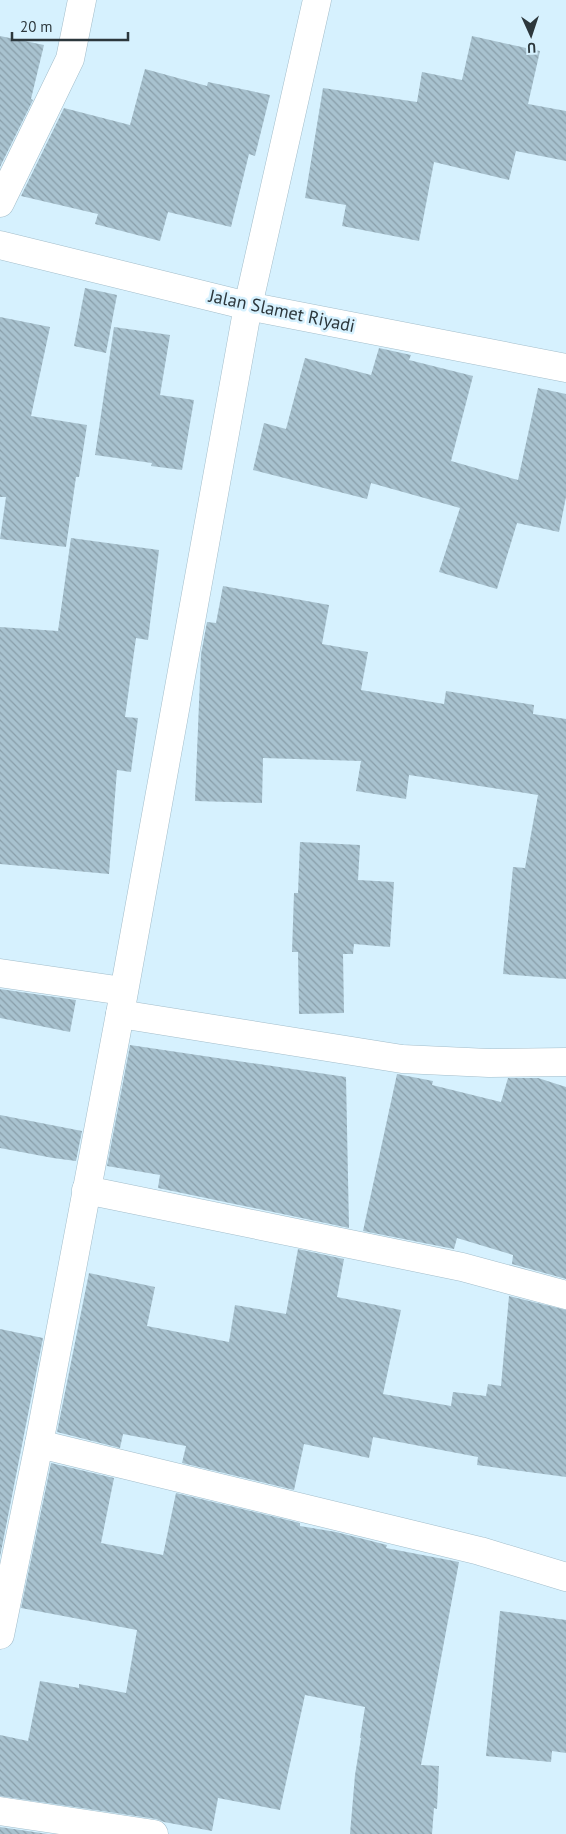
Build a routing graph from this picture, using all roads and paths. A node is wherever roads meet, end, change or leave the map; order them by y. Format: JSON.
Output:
{"nodes":[{"id":1,"x":82,"y":0,"type":"edge"},
{"id":2,"x":317,"y":0,"type":"edge"},
{"id":3,"x":0,"y":203,"type":"edge"},
{"id":4,"x":0,"y":245,"type":"edge"},
{"id":5,"x":248,"y":306,"type":"junction"},
{"id":6,"x":566,"y":368,"type":"edge"},
{"id":7,"x":0,"y":973,"type":"edge"},
{"id":8,"x":121,"y":1003,"type":"junction"},
{"id":9,"x":566,"y":1062,"type":"edge"},
{"id":10,"x":86,"y":1190,"type":"junction"},
{"id":11,"x":566,"y":1295,"type":"edge"},
{"id":12,"x":39,"y":1444,"type":"junction"},
{"id":13,"x":566,"y":1577,"type":"edge"},
{"id":14,"x":0,"y":1635,"type":"edge"},
{"id":15,"x":0,"y":1811,"type":"edge"},
{"id":16,"x":154,"y":1834,"type":"edge"}],
"edges":[{"from":1,"to":3,"type":"street"},
{"from":2,"to":5,"type":"street"},
{"from":4,"to":5,"type":"street","name":"Jalan Slamet Riyadi"},
{"from":5,"to":6,"type":"street","name":"Jalan Slamet Riyadi"},
{"from":5,"to":8,"type":"street"},
{"from":7,"to":8,"type":"street"},
{"from":8,"to":9,"type":"street"},
{"from":8,"to":10,"type":"street"},
{"from":10,"to":11,"type":"street"},
{"from":10,"to":12,"type":"street"},
{"from":12,"to":13,"type":"street"},
{"from":12,"to":14,"type":"street"},
{"from":15,"to":16,"type":"street"}]}
